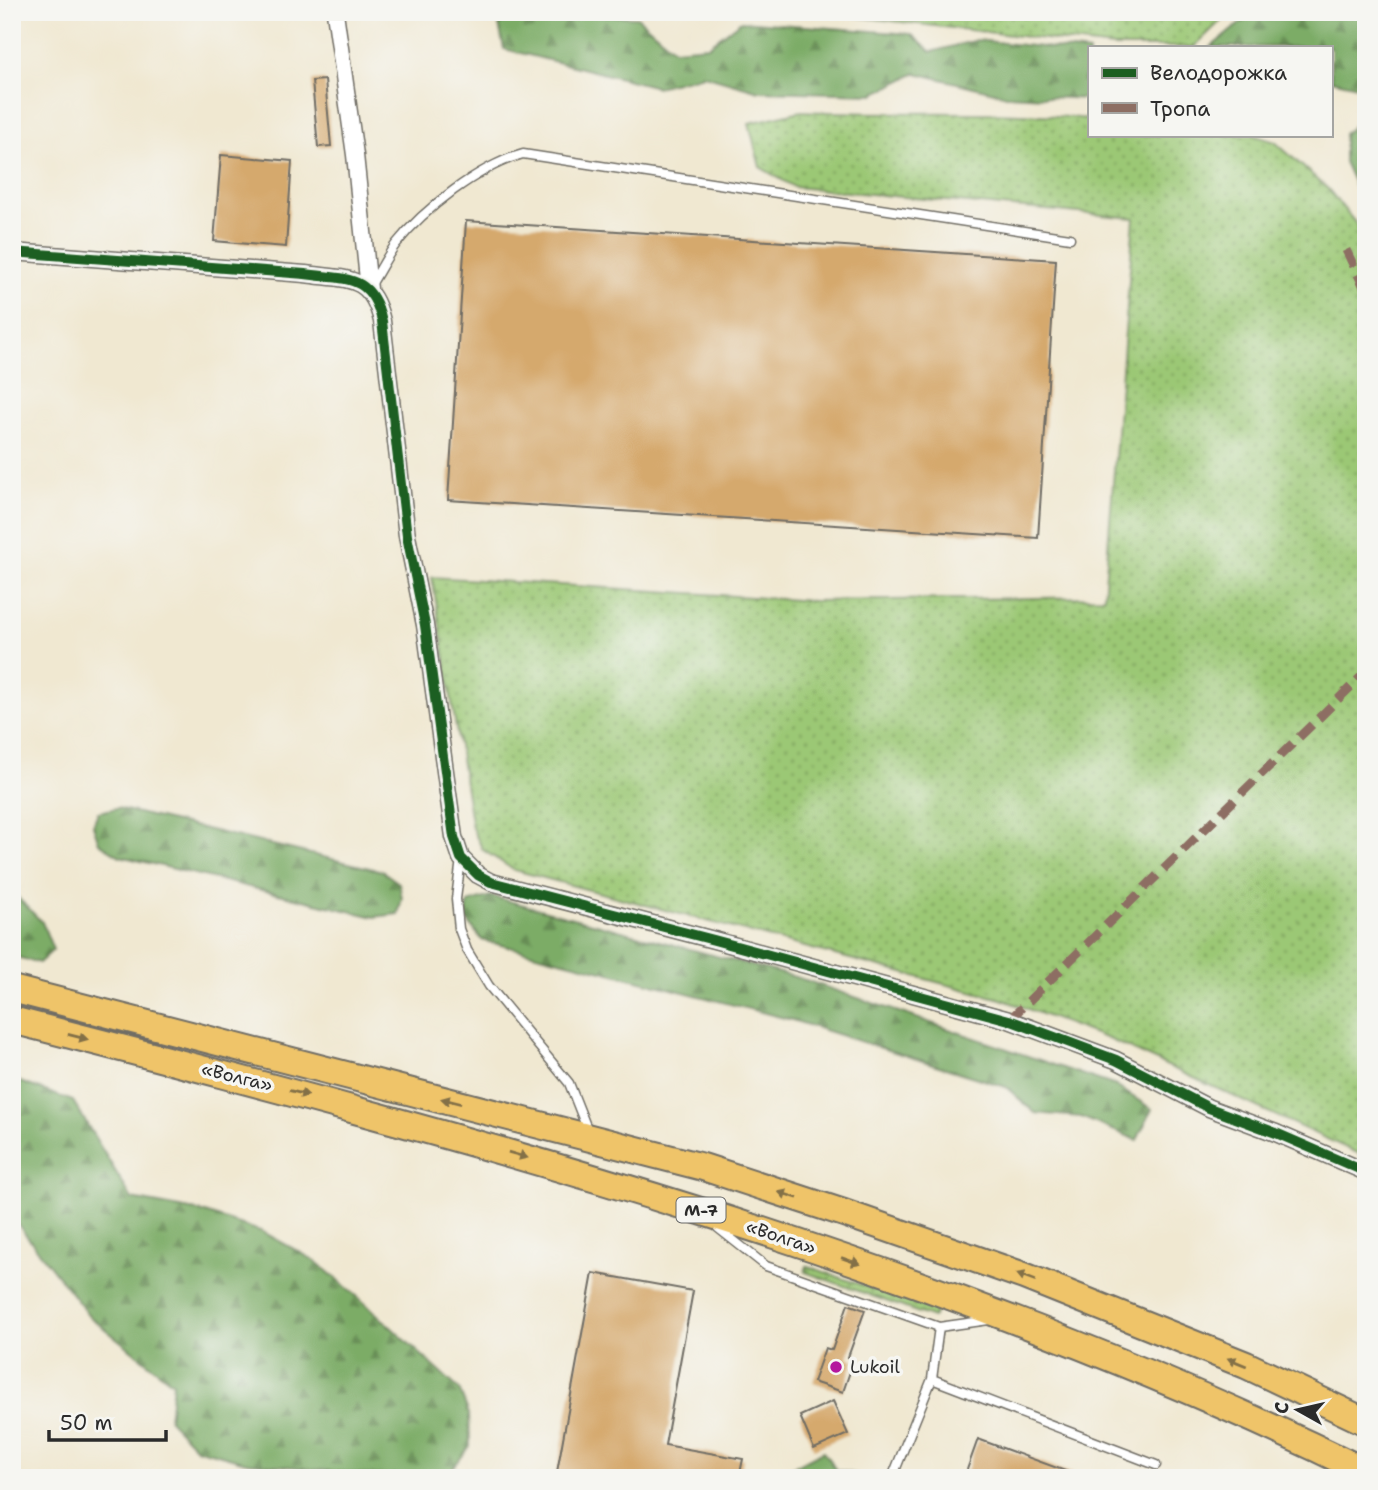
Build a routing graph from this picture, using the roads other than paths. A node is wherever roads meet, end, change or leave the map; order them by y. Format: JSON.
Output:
{"nodes":[{"id":1,"x":335,"y":12,"type":"edge"},
{"id":2,"x":1070,"y":238,"type":"dead end"},
{"id":3,"x":12,"y":252,"type":"edge"},
{"id":4,"x":369,"y":289,"type":"junction"},
{"id":5,"x":461,"y":858,"type":"junction"},
{"id":6,"x":12,"y":989,"type":"edge"},
{"id":7,"x":12,"y":1020,"type":"edge"},
{"id":8,"x":591,"y":1137,"type":"junction"},
{"id":9,"x":1366,"y":1172,"type":"edge"},
{"id":10,"x":692,"y":1206,"type":"junction"},
{"id":11,"x":1008,"y":1317,"type":"junction"},
{"id":12,"x":939,"y":1327,"type":"junction"},
{"id":13,"x":932,"y":1379,"type":"junction"},
{"id":14,"x":1366,"y":1422,"type":"edge"},
{"id":15,"x":1156,"y":1465,"type":"dead end"},
{"id":16,"x":1366,"y":1472,"type":"edge"},
{"id":17,"x":892,"y":1478,"type":"edge"}],
"edges":[{"from":1,"to":4,"type":"street"},
{"from":2,"to":4,"type":"lane"},
{"from":3,"to":4,"type":"street"},
{"from":4,"to":5,"type":"street"},
{"from":5,"to":8,"type":"lane"},
{"from":5,"to":9,"type":"street"},
{"from":8,"to":6,"type":"highway","name":"«Волга»","number":"М-7","one_way":true},
{"from":7,"to":10,"type":"highway","name":"«Волга»","number":"М-7","one_way":true},
{"from":14,"to":8,"type":"highway","name":"«Волга»","number":"М-7","one_way":true},
{"from":10,"to":11,"type":"highway","name":"«Волга»","number":"М-7","one_way":true},
{"from":10,"to":12,"type":"lane"},
{"from":11,"to":12,"type":"lane"},
{"from":11,"to":16,"type":"highway","name":"«Волга»","number":"М-7"},
{"from":12,"to":13,"type":"lane"},
{"from":13,"to":15,"type":"lane"},
{"from":13,"to":17,"type":"lane"}]}
